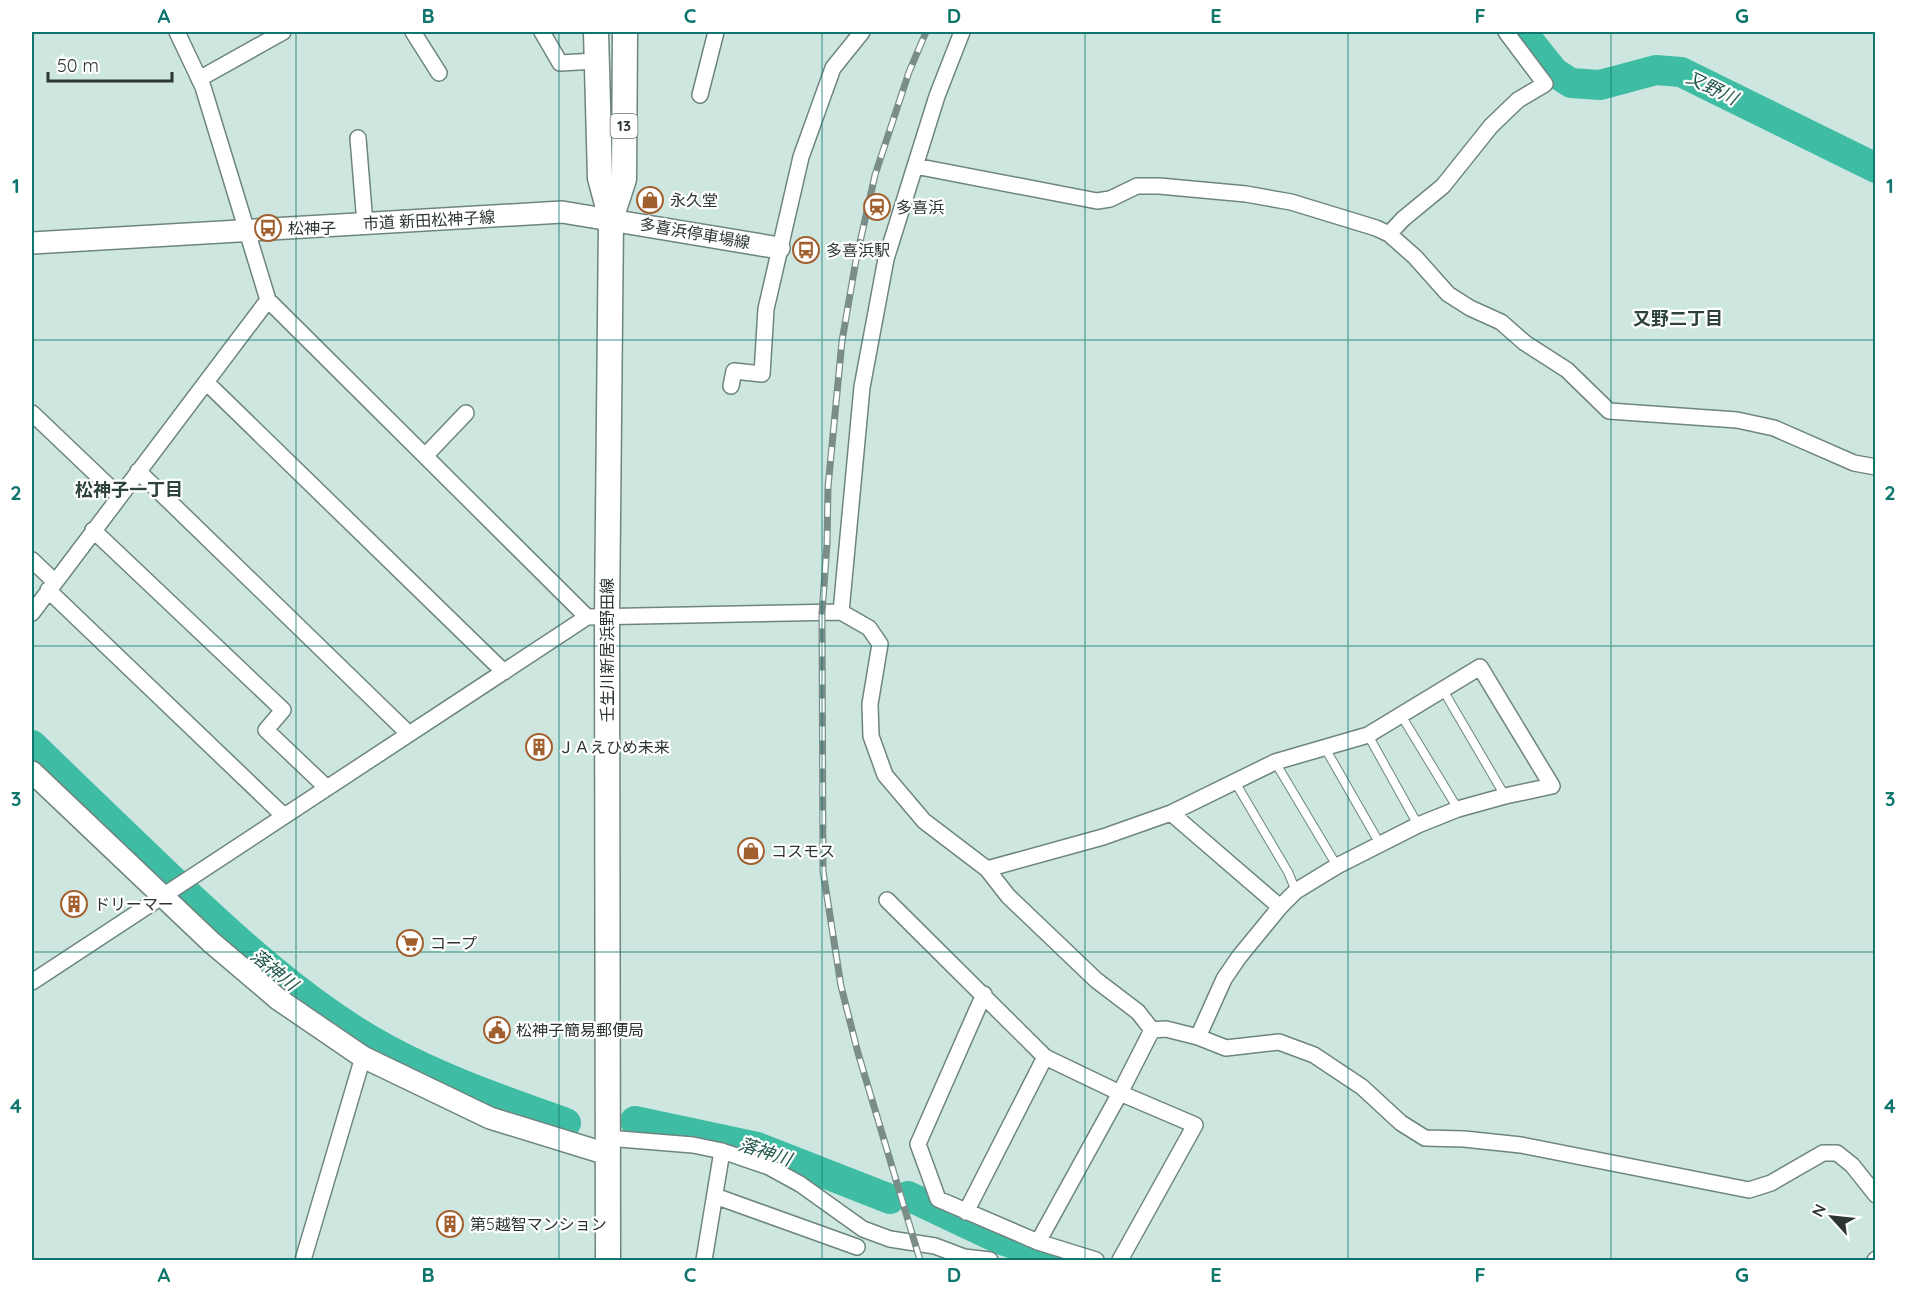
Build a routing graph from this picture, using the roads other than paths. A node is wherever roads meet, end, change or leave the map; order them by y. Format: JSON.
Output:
{"nodes":[{"id":1,"x":177,"y":32,"type":"edge"},
{"id":2,"x":284,"y":32,"type":"edge"},
{"id":3,"x":413,"y":32,"type":"edge"},
{"id":4,"x":542,"y":32,"type":"edge"},
{"id":5,"x":596,"y":32,"type":"edge"},
{"id":6,"x":625,"y":32,"type":"edge"},
{"id":7,"x":716,"y":32,"type":"edge"},
{"id":8,"x":862,"y":32,"type":"edge"},
{"id":9,"x":962,"y":32,"type":"edge"},
{"id":10,"x":1506,"y":32,"type":"edge"},
{"id":11,"x":596,"y":61,"type":"junction"},
{"id":12,"x":439,"y":73,"type":"dead end"},
{"id":13,"x":199,"y":79,"type":"junction"},
{"id":14,"x":700,"y":95,"type":"dead end"},
{"id":15,"x":358,"y":138,"type":"dead end"},
{"id":16,"x":915,"y":166,"type":"junction"},
{"id":17,"x":611,"y":219,"type":"junction"},
{"id":18,"x":365,"y":224,"type":"junction"},
{"id":19,"x":247,"y":229,"type":"junction"},
{"id":20,"x":1389,"y":234,"type":"junction"},
{"id":21,"x":32,"y":243,"type":"edge"},
{"id":22,"x":779,"y":248,"type":"junction"},
{"id":23,"x":268,"y":300,"type":"junction"},
{"id":24,"x":206,"y":382,"type":"junction"},
{"id":25,"x":731,"y":386,"type":"dead end"},
{"id":26,"x":32,"y":413,"type":"edge"},
{"id":27,"x":466,"y":413,"type":"dead end"},
{"id":28,"x":425,"y":456,"type":"junction"},
{"id":29,"x":1875,"y":467,"type":"edge"},
{"id":30,"x":138,"y":471,"type":"junction"},
{"id":31,"x":119,"y":496,"type":"junction"},
{"id":32,"x":93,"y":530,"type":"junction"},
{"id":33,"x":32,"y":560,"type":"edge"},
{"id":34,"x":51,"y":586,"type":"junction"},
{"id":35,"x":842,"y":612,"type":"junction"},
{"id":36,"x":32,"y":613,"type":"edge"},
{"id":37,"x":597,"y":616,"type":"junction"},
{"id":38,"x":504,"y":672,"type":"junction"},
{"id":39,"x":1443,"y":690,"type":"junction"},
{"id":40,"x":1401,"y":715,"type":"junction"},
{"id":41,"x":409,"y":734,"type":"junction"},
{"id":42,"x":1368,"y":735,"type":"junction"},
{"id":43,"x":1325,"y":748,"type":"junction"},
{"id":44,"x":1275,"y":762,"type":"junction"},
{"id":45,"x":32,"y":772,"type":"edge"},
{"id":46,"x":1234,"y":782,"type":"junction"},
{"id":47,"x":327,"y":788,"type":"junction"},
{"id":48,"x":1505,"y":796,"type":"junction"},
{"id":49,"x":1458,"y":809,"type":"junction"},
{"id":50,"x":1171,"y":813,"type":"junction"},
{"id":51,"x":284,"y":816,"type":"junction"},
{"id":52,"x":1418,"y":825,"type":"junction"},
{"id":53,"x":1380,"y":844,"type":"junction"},
{"id":54,"x":1337,"y":866,"type":"junction"},
{"id":55,"x":987,"y":869,"type":"junction"},
{"id":56,"x":1296,"y":891,"type":"junction"},
{"id":57,"x":167,"y":894,"type":"junction"},
{"id":58,"x":887,"y":900,"type":"dead end"},
{"id":59,"x":1280,"y":908,"type":"junction"},
{"id":60,"x":32,"y":982,"type":"edge"},
{"id":61,"x":984,"y":994,"type":"junction"},
{"id":62,"x":1152,"y":1030,"type":"junction"},
{"id":63,"x":1198,"y":1037,"type":"junction"},
{"id":64,"x":363,"y":1058,"type":"junction"},
{"id":65,"x":1045,"y":1058,"type":"junction"},
{"id":66,"x":1120,"y":1093,"type":"junction"},
{"id":67,"x":607,"y":1146,"type":"junction"},
{"id":68,"x":722,"y":1151,"type":"junction"},
{"id":69,"x":1875,"y":1195,"type":"edge"},
{"id":70,"x":715,"y":1196,"type":"junction"},
{"id":71,"x":966,"y":1212,"type":"junction"},
{"id":72,"x":1038,"y":1242,"type":"junction"},
{"id":73,"x":857,"y":1247,"type":"dead end"},
{"id":74,"x":964,"y":1259,"type":"edge"},
{"id":75,"x":1088,"y":1259,"type":"edge"},
{"id":76,"x":303,"y":1260,"type":"edge"},
{"id":77,"x":608,"y":1260,"type":"edge"},
{"id":78,"x":704,"y":1260,"type":"edge"},
{"id":79,"x":990,"y":1260,"type":"edge"},
{"id":80,"x":1120,"y":1260,"type":"edge"}],
"edges":[{"from":1,"to":13,"type":"street"},
{"from":2,"to":13,"type":"street"},
{"from":3,"to":12,"type":"street"},
{"from":4,"to":11,"type":"street"},
{"from":5,"to":11,"type":"main road","name":"壬生川新居浜野田線","number":"13"},
{"from":6,"to":17,"type":"main road","name":"壬生川新居浜野田線","number":"13"},
{"from":7,"to":14,"type":"street"},
{"from":8,"to":22,"type":"street"},
{"from":9,"to":16,"type":"street"},
{"from":10,"to":20,"type":"street"},
{"from":11,"to":17,"type":"main road","name":"壬生川新居浜野田線","number":"13"},
{"from":13,"to":19,"type":"street"},
{"from":15,"to":18,"type":"street"},
{"from":16,"to":20,"type":"street"},
{"from":16,"to":35,"type":"street"},
{"from":17,"to":18,"type":"street","name":"市道 新田松神子線"},
{"from":17,"to":22,"type":"street","name":"多喜浜停車場線"},
{"from":17,"to":37,"type":"main road","name":"壬生川新居浜野田線","number":"13"},
{"from":18,"to":19,"type":"street","name":"市道 新田松神子線"},
{"from":19,"to":21,"type":"street","name":"市道 新田松神子線"},
{"from":19,"to":23,"type":"street"},
{"from":20,"to":29,"type":"street"},
{"from":22,"to":25,"type":"street"},
{"from":23,"to":24,"type":"street"},
{"from":23,"to":28,"type":"street"},
{"from":24,"to":30,"type":"street"},
{"from":24,"to":38,"type":"street"},
{"from":26,"to":31,"type":"street"},
{"from":27,"to":28,"type":"street"},
{"from":28,"to":37,"type":"street"},
{"from":30,"to":31,"type":"street"},
{"from":30,"to":41,"type":"street"},
{"from":31,"to":32,"type":"street"},
{"from":32,"to":34,"type":"street"},
{"from":32,"to":47,"type":"street"},
{"from":33,"to":34,"type":"street"},
{"from":34,"to":36,"type":"street"},
{"from":34,"to":51,"type":"street"},
{"from":35,"to":37,"type":"street"},
{"from":35,"to":55,"type":"street"},
{"from":37,"to":38,"type":"street"},
{"from":37,"to":67,"type":"main road","name":"壬生川新居浜野田線","number":"13"},
{"from":38,"to":41,"type":"street"},
{"from":39,"to":40,"type":"street"},
{"from":39,"to":48,"type":"lane"},
{"from":39,"to":48,"type":"street"},
{"from":40,"to":42,"type":"street"},
{"from":40,"to":49,"type":"lane"},
{"from":41,"to":47,"type":"street"},
{"from":42,"to":43,"type":"street"},
{"from":42,"to":52,"type":"lane"},
{"from":43,"to":44,"type":"street"},
{"from":43,"to":53,"type":"lane"},
{"from":44,"to":46,"type":"street"},
{"from":44,"to":54,"type":"lane"},
{"from":45,"to":57,"type":"street"},
{"from":46,"to":50,"type":"street"},
{"from":46,"to":56,"type":"lane"},
{"from":47,"to":51,"type":"street"},
{"from":48,"to":49,"type":"street"},
{"from":49,"to":52,"type":"street"},
{"from":50,"to":55,"type":"street"},
{"from":50,"to":59,"type":"street"},
{"from":51,"to":57,"type":"street"},
{"from":52,"to":53,"type":"street"},
{"from":53,"to":54,"type":"street"},
{"from":54,"to":56,"type":"street"},
{"from":55,"to":62,"type":"street"},
{"from":56,"to":59,"type":"street"},
{"from":57,"to":60,"type":"street"},
{"from":57,"to":64,"type":"street"},
{"from":58,"to":61,"type":"street"},
{"from":59,"to":63,"type":"street"},
{"from":61,"to":65,"type":"street"},
{"from":61,"to":71,"type":"street"},
{"from":62,"to":63,"type":"street"},
{"from":62,"to":66,"type":"street"},
{"from":63,"to":69,"type":"street"},
{"from":64,"to":67,"type":"street"},
{"from":64,"to":76,"type":"street"},
{"from":65,"to":66,"type":"street"},
{"from":65,"to":71,"type":"street"},
{"from":66,"to":72,"type":"street"},
{"from":66,"to":80,"type":"street"},
{"from":67,"to":68,"type":"street"},
{"from":67,"to":77,"type":"main road","name":"壬生川新居浜野田線","number":"13"},
{"from":68,"to":70,"type":"street"},
{"from":68,"to":74,"type":"street"},
{"from":70,"to":73,"type":"street"},
{"from":70,"to":78,"type":"street"},
{"from":71,"to":72,"type":"street"},
{"from":72,"to":75,"type":"street"},
{"from":74,"to":79,"type":"street"}]}
